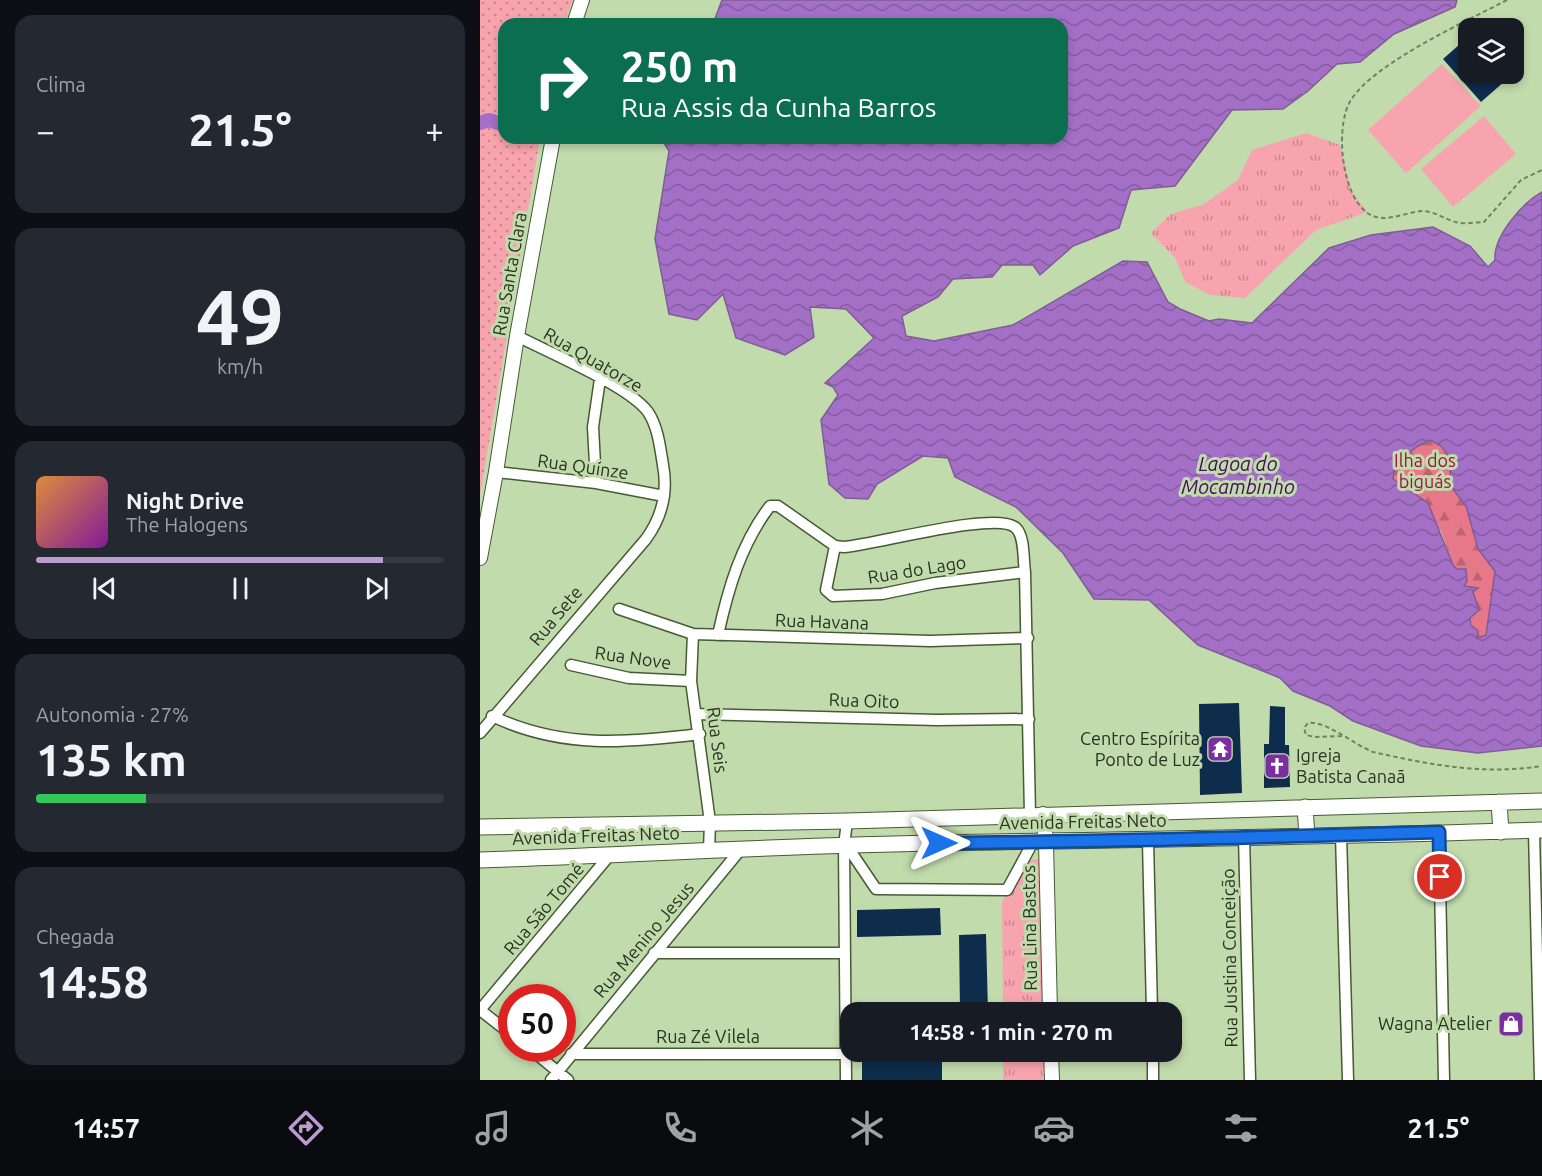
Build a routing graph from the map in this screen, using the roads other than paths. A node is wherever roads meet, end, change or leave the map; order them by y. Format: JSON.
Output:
{"nodes":[{"id":1,"x":582,"y":0,"type":"edge"},
{"id":2,"x":576,"y":18,"type":"edge"},
{"id":3,"x":553,"y":144,"type":"edge"},
{"id":4,"x":517,"y":336,"type":"junction"},
{"id":5,"x":600,"y":379,"type":"junction"},
{"id":6,"x":496,"y":472,"type":"junction"},
{"id":7,"x":596,"y":483,"type":"junction"},
{"id":8,"x":664,"y":496,"type":"junction"},
{"id":9,"x":659,"y":521,"type":"joint"},
{"id":10,"x":835,"y":546,"type":"junction"},
{"id":11,"x":480,"y":558,"type":"edge"},
{"id":12,"x":1025,"y":572,"type":"junction"},
{"id":13,"x":619,"y":609,"type":"dead end"},
{"id":14,"x":693,"y":634,"type":"junction"},
{"id":15,"x":718,"y":635,"type":"junction"},
{"id":16,"x":1028,"y":638,"type":"junction"},
{"id":17,"x":571,"y":665,"type":"dead end"},
{"id":18,"x":691,"y":681,"type":"junction"},
{"id":19,"x":697,"y":714,"type":"junction"},
{"id":20,"x":492,"y":716,"type":"junction"},
{"id":21,"x":1029,"y":719,"type":"junction"},
{"id":22,"x":480,"y":733,"type":"edge"},
{"id":23,"x":700,"y":734,"type":"junction"},
{"id":24,"x":1542,"y":801,"type":"edge"},
{"id":25,"x":1499,"y":802,"type":"junction"},
{"id":26,"x":1305,"y":807,"type":"junction"},
{"id":27,"x":1037,"y":814,"type":"junction"},
{"id":28,"x":847,"y":821,"type":"junction"},
{"id":29,"x":710,"y":822,"type":"junction"},
{"id":30,"x":480,"y":827,"type":"edge"},
{"id":31,"x":1538,"y":831,"type":"edge"},
{"id":32,"x":1439,"y":832,"type":"junction"},
{"id":33,"x":1501,"y":832,"type":"junction"},
{"id":34,"x":1341,"y":835,"type":"junction"},
{"id":35,"x":1244,"y":836,"type":"junction"},
{"id":36,"x":1307,"y":836,"type":"junction"},
{"id":37,"x":1148,"y":841,"type":"junction"},
{"id":38,"x":1040,"y":842,"type":"junction"},
{"id":39,"x":846,"y":846,"type":"junction"},
{"id":40,"x":741,"y":849,"type":"junction"},
{"id":41,"x":709,"y":851,"type":"junction"},
{"id":42,"x":609,"y":856,"type":"junction"},
{"id":43,"x":480,"y":860,"type":"edge"},
{"id":44,"x":654,"y":953,"type":"junction"},
{"id":45,"x":845,"y":953,"type":"junction"},
{"id":46,"x":845,"y":1002,"type":"edge"},
{"id":47,"x":1049,"y":1002,"type":"edge"},
{"id":48,"x":1152,"y":1002,"type":"edge"},
{"id":49,"x":480,"y":1010,"type":"edge"},
{"id":50,"x":498,"y":1024,"type":"edge"},
{"id":51,"x":576,"y":1048,"type":"edge"},
{"id":52,"x":840,"y":1053,"type":"edge"},
{"id":53,"x":576,"y":1054,"type":"edge"},
{"id":54,"x":542,"y":1062,"type":"edge"},
{"id":55,"x":565,"y":1062,"type":"edge"},
{"id":56,"x":845,"y":1062,"type":"edge"},
{"id":57,"x":1051,"y":1062,"type":"edge"},
{"id":58,"x":1153,"y":1062,"type":"edge"},
{"id":59,"x":554,"y":1076,"type":"edge"},
{"id":60,"x":568,"y":1080,"type":"edge"},
{"id":61,"x":846,"y":1080,"type":"edge"},
{"id":62,"x":1052,"y":1080,"type":"edge"},
{"id":63,"x":1153,"y":1080,"type":"edge"},
{"id":64,"x":1250,"y":1080,"type":"edge"},
{"id":65,"x":1348,"y":1080,"type":"edge"},
{"id":66,"x":1444,"y":1080,"type":"edge"},
{"id":67,"x":1540,"y":1080,"type":"edge"}],
"edges":[{"from":1,"to":2,"type":"street"},
{"from":3,"to":4,"type":"street","name":"Rua Santa Clara"},
{"from":4,"to":5,"type":"street","name":"Rua Quatorze"},
{"from":4,"to":6,"type":"street","name":"Rua Santa Clara"},
{"from":5,"to":7,"type":"street"},
{"from":5,"to":8,"type":"street","name":"Rua Quatorze"},
{"from":6,"to":7,"type":"street","name":"Rua Quinze"},
{"from":6,"to":11,"type":"street","name":"Rua Santa Clara"},
{"from":7,"to":8,"type":"street","name":"Rua Quinze"},
{"from":8,"to":9,"type":"street","name":"Rua Quatorze"},
{"from":9,"to":20,"type":"street","name":"Rua Sete"},
{"from":10,"to":12,"type":"street","name":"Rua do Lago"},
{"from":10,"to":12,"type":"street","name":"Rua do Lago"},
{"from":10,"to":15,"type":"street"},
{"from":12,"to":16,"type":"street","name":"Rua do Lago"},
{"from":13,"to":14,"type":"street","name":"Rua Havana"},
{"from":14,"to":15,"type":"street","name":"Rua Havana"},
{"from":14,"to":18,"type":"street","name":"Rua Seis"},
{"from":15,"to":16,"type":"street","name":"Rua Havana"},
{"from":16,"to":21,"type":"street","name":"Rua do Lago"},
{"from":17,"to":18,"type":"street","name":"Rua Nove"},
{"from":18,"to":19,"type":"street","name":"Rua Seis"},
{"from":19,"to":21,"type":"street","name":"Rua Oito"},
{"from":19,"to":23,"type":"street","name":"Rua Seis"},
{"from":20,"to":22,"type":"street","name":"Rua Sete"},
{"from":20,"to":23,"type":"street"},
{"from":21,"to":27,"type":"street","name":"Rua do Lago"},
{"from":23,"to":29,"type":"street","name":"Rua Seis"},
{"from":24,"to":25,"type":"main road","name":"Avenida Freitas Neto"},
{"from":25,"to":26,"type":"main road","name":"Avenida Freitas Neto"},
{"from":25,"to":33,"type":"main road"},
{"from":26,"to":27,"type":"main road","name":"Avenida Freitas Neto"},
{"from":26,"to":36,"type":"main road"},
{"from":27,"to":28,"type":"main road","name":"Avenida Freitas Neto"},
{"from":27,"to":38,"type":"street","name":"Rua Lina Bastos"},
{"from":28,"to":29,"type":"main road","name":"Avenida Freitas Neto"},
{"from":28,"to":39,"type":"street"},
{"from":29,"to":30,"type":"main road","name":"Avenida Freitas Neto"},
{"from":29,"to":41,"type":"street","name":"Rua Seis"},
{"from":31,"to":33,"type":"main road","name":"Avenida Freitas Neto"},
{"from":31,"to":67,"type":"street"},
{"from":32,"to":33,"type":"main road","name":"Avenida Freitas Neto"},
{"from":32,"to":34,"type":"main road","name":"Avenida Freitas Neto"},
{"from":32,"to":66,"type":"street"},
{"from":34,"to":36,"type":"main road","name":"Avenida Freitas Neto"},
{"from":34,"to":65,"type":"street"},
{"from":35,"to":36,"type":"main road","name":"Avenida Freitas Neto"},
{"from":35,"to":37,"type":"main road","name":"Avenida Freitas Neto"},
{"from":35,"to":64,"type":"street","name":"Rua Justina Conceição"},
{"from":37,"to":38,"type":"main road","name":"Avenida Freitas Neto"},
{"from":37,"to":48,"type":"street"},
{"from":38,"to":39,"type":"main road","name":"Avenida Freitas Neto"},
{"from":38,"to":39,"type":"street"},
{"from":38,"to":47,"type":"street","name":"Rua Lina Bastos"},
{"from":39,"to":40,"type":"main road","name":"Avenida Freitas Neto"},
{"from":39,"to":45,"type":"street"},
{"from":40,"to":41,"type":"main road","name":"Avenida Freitas Neto"},
{"from":40,"to":44,"type":"street","name":"Rua Menino Jesus"},
{"from":41,"to":42,"type":"main road","name":"Avenida Freitas Neto"},
{"from":42,"to":43,"type":"main road","name":"Avenida Freitas Neto"},
{"from":42,"to":49,"type":"street","name":"Rua São Tomé"},
{"from":44,"to":45,"type":"street"},
{"from":44,"to":51,"type":"street","name":"Rua Menino Jesus"},
{"from":45,"to":46,"type":"street"},
{"from":49,"to":50,"type":"street"},
{"from":52,"to":53,"type":"street","name":"Rua Zé Vilela"},
{"from":54,"to":59,"type":"street"},
{"from":55,"to":59,"type":"street","name":"Rua Menino Jesus"},
{"from":56,"to":61,"type":"street"},
{"from":57,"to":62,"type":"street"},
{"from":58,"to":63,"type":"street"},
{"from":59,"to":60,"type":"street"}]}
